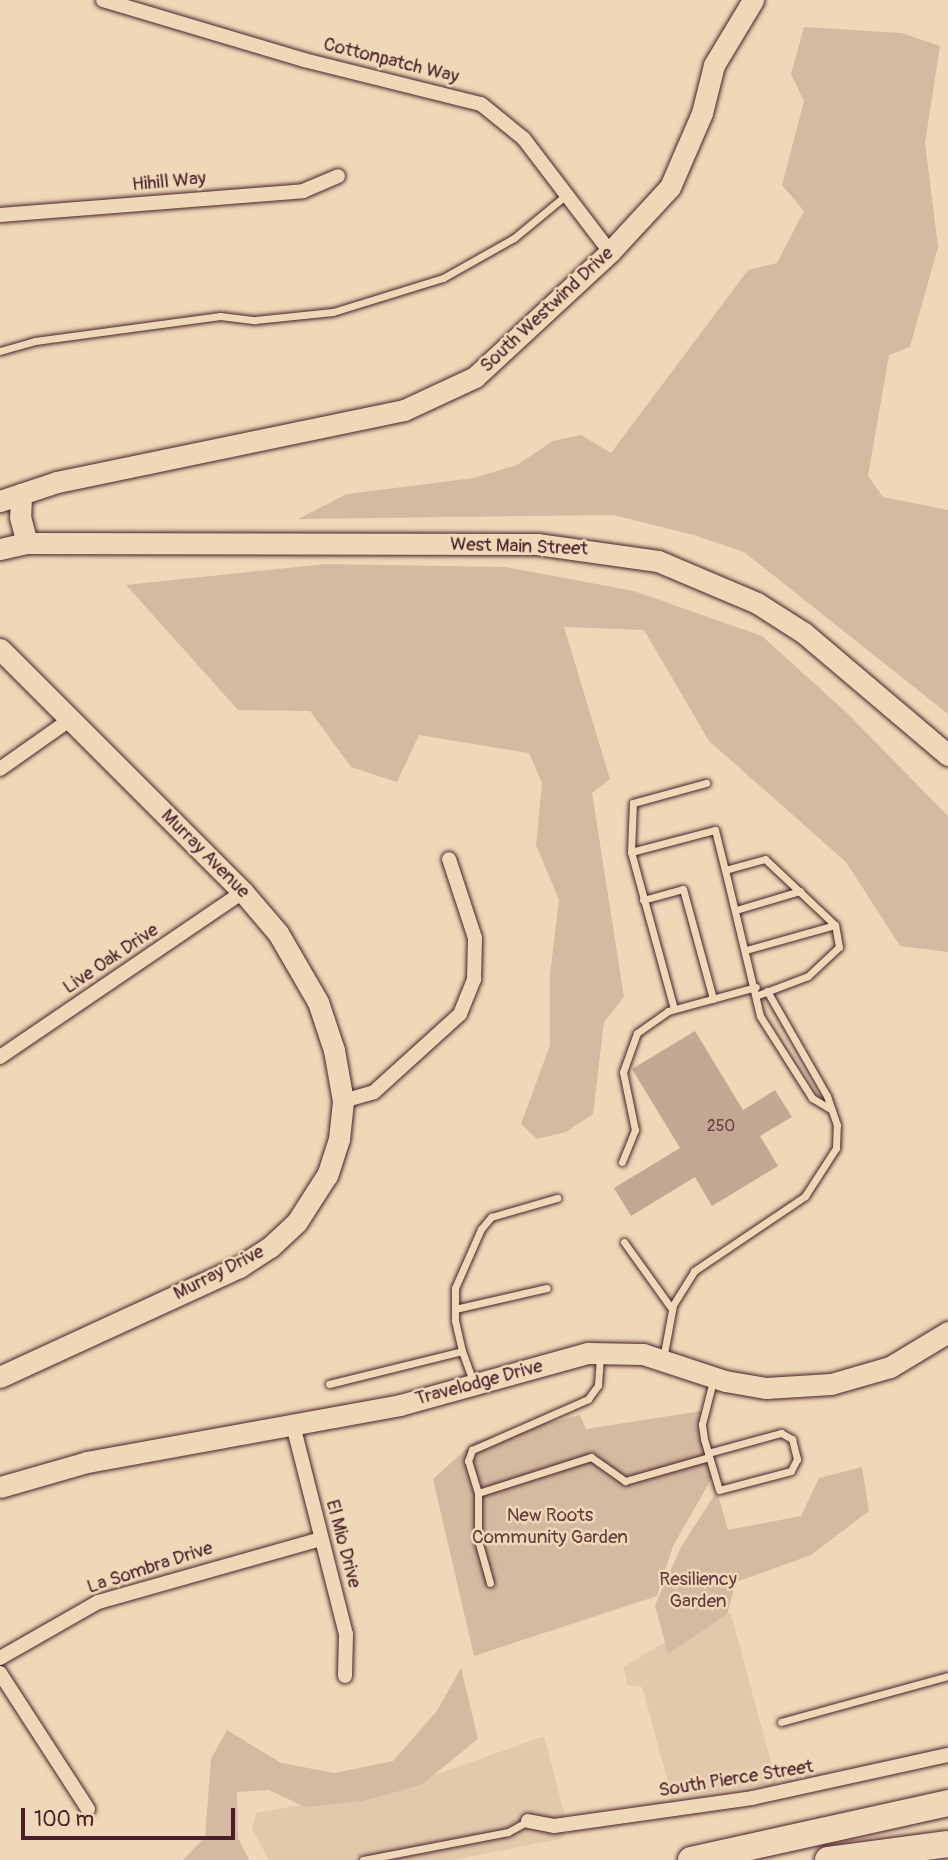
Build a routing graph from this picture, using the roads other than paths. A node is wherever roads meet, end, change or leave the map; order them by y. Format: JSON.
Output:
{"nodes":[{"id":1,"x":103,"y":0,"type":"edge"},
{"id":2,"x":753,"y":0,"type":"edge"},
{"id":3,"x":338,"y":176,"type":"dead end"},
{"id":4,"x":565,"y":196,"type":"junction"},
{"id":5,"x":0,"y":215,"type":"edge"},
{"id":6,"x":610,"y":252,"type":"junction"},
{"id":7,"x":0,"y":351,"type":"edge"},
{"id":8,"x":5,"y":499,"type":"edge"},
{"id":9,"x":0,"y":535,"type":"edge"},
{"id":10,"x":27,"y":542,"type":"junction"},
{"id":11,"x":0,"y":550,"type":"edge"},
{"id":12,"x":0,"y":649,"type":"edge"},
{"id":13,"x":71,"y":719,"type":"junction"},
{"id":14,"x":948,"y":755,"type":"edge"},
{"id":15,"x":0,"y":769,"type":"edge"},
{"id":16,"x":706,"y":783,"type":"dead end"},
{"id":17,"x":631,"y":852,"type":"junction"},
{"id":18,"x":449,"y":859,"type":"dead end"},
{"id":19,"x":725,"y":870,"type":"junction"},
{"id":20,"x":800,"y":891,"type":"junction"},
{"id":21,"x":243,"y":892,"type":"junction"},
{"id":22,"x":643,"y":900,"type":"junction"},
{"id":23,"x":736,"y":910,"type":"junction"},
{"id":24,"x":835,"y":925,"type":"junction"},
{"id":25,"x":746,"y":950,"type":"junction"},
{"id":26,"x":757,"y":991,"type":"junction"},
{"id":27,"x":767,"y":991,"type":"junction"},
{"id":28,"x":713,"y":999,"type":"junction"},
{"id":29,"x":674,"y":1009,"type":"junction"},
{"id":30,"x":0,"y":1057,"type":"edge"},
{"id":31,"x":343,"y":1101,"type":"junction"},
{"id":32,"x":830,"y":1109,"type":"junction"},
{"id":33,"x":622,"y":1162,"type":"dead end"},
{"id":34,"x":556,"y":1198,"type":"dead end"},
{"id":35,"x":624,"y":1242,"type":"dead end"},
{"id":36,"x":547,"y":1288,"type":"dead end"},
{"id":37,"x":455,"y":1309,"type":"junction"},
{"id":38,"x":672,"y":1309,"type":"junction"},
{"id":39,"x":948,"y":1332,"type":"edge"},
{"id":40,"x":462,"y":1351,"type":"junction"},
{"id":41,"x":600,"y":1354,"type":"junction"},
{"id":42,"x":663,"y":1359,"type":"junction"},
{"id":43,"x":0,"y":1377,"type":"edge"},
{"id":44,"x":714,"y":1377,"type":"junction"},
{"id":45,"x":328,"y":1384,"type":"dead end"},
{"id":46,"x":474,"y":1385,"type":"junction"},
{"id":47,"x":293,"y":1424,"type":"junction"},
{"id":48,"x":709,"y":1455,"type":"junction"},
{"id":49,"x":0,"y":1487,"type":"edge"},
{"id":50,"x":478,"y":1493,"type":"junction"},
{"id":51,"x":321,"y":1539,"type":"junction"},
{"id":52,"x":491,"y":1583,"type":"dead end"},
{"id":53,"x":0,"y":1657,"type":"edge"},
{"id":54,"x":0,"y":1673,"type":"edge"},
{"id":55,"x":345,"y":1676,"type":"dead end"},
{"id":56,"x":948,"y":1676,"type":"edge"},
{"id":57,"x":781,"y":1722,"type":"dead end"},
{"id":58,"x":948,"y":1755,"type":"edge"},
{"id":59,"x":948,"y":1803,"type":"edge"},
{"id":60,"x":88,"y":1809,"type":"dead end"},
{"id":61,"x":528,"y":1821,"type":"joint"},
{"id":62,"x":948,"y":1844,"type":"edge"},
{"id":63,"x":363,"y":1860,"type":"edge"},
{"id":64,"x":691,"y":1860,"type":"edge"},
{"id":65,"x":828,"y":1860,"type":"edge"}],
"edges":[{"from":1,"to":4,"type":"street","name":"Cottonpatch Way"},
{"from":2,"to":6,"type":"street","name":"South Westwind Drive"},
{"from":3,"to":5,"type":"street","name":"Hihill Way"},
{"from":4,"to":6,"type":"street","name":"Cottonpatch Way"},
{"from":4,"to":7,"type":"lane"},
{"from":6,"to":8,"type":"street","name":"South Westwind Drive"},
{"from":8,"to":10,"type":"street"},
{"from":9,"to":10,"type":"street","name":"West Main Street"},
{"from":10,"to":11,"type":"street","name":"West Main Street"},
{"from":10,"to":14,"type":"street","name":"West Main Street"},
{"from":12,"to":13,"type":"street","name":"Murray Avenue"},
{"from":13,"to":15,"type":"street"},
{"from":13,"to":21,"type":"street","name":"Murray Avenue"},
{"from":16,"to":17,"type":"lane"},
{"from":17,"to":19,"type":"lane"},
{"from":17,"to":22,"type":"lane"},
{"from":18,"to":31,"type":"street"},
{"from":19,"to":20,"type":"lane"},
{"from":19,"to":23,"type":"lane"},
{"from":20,"to":23,"type":"lane"},
{"from":20,"to":24,"type":"lane"},
{"from":21,"to":30,"type":"street","name":"Live Oak Drive"},
{"from":21,"to":31,"type":"street","name":"Murray Avenue"},
{"from":22,"to":28,"type":"lane"},
{"from":22,"to":29,"type":"lane"},
{"from":23,"to":25,"type":"lane"},
{"from":24,"to":25,"type":"lane"},
{"from":24,"to":27,"type":"lane"},
{"from":25,"to":26,"type":"lane"},
{"from":26,"to":27,"type":"lane"},
{"from":26,"to":28,"type":"lane"},
{"from":26,"to":32,"type":"lane"},
{"from":27,"to":32,"type":"lane"},
{"from":28,"to":29,"type":"lane"},
{"from":29,"to":33,"type":"lane"},
{"from":31,"to":43,"type":"street","name":"Murray Drive"},
{"from":32,"to":38,"type":"lane"},
{"from":34,"to":37,"type":"lane"},
{"from":35,"to":38,"type":"lane"},
{"from":36,"to":37,"type":"lane"},
{"from":37,"to":40,"type":"lane"},
{"from":38,"to":42,"type":"lane"},
{"from":39,"to":44,"type":"street","name":"Travelodge Drive"},
{"from":40,"to":45,"type":"lane"},
{"from":40,"to":46,"type":"lane"},
{"from":41,"to":42,"type":"street","name":"Travelodge Drive"},
{"from":41,"to":46,"type":"street","name":"Travelodge Drive"},
{"from":41,"to":50,"type":"lane"},
{"from":42,"to":44,"type":"street","name":"Travelodge Drive"},
{"from":44,"to":48,"type":"lane"},
{"from":46,"to":47,"type":"street","name":"Travelodge Drive"},
{"from":47,"to":49,"type":"street","name":"Travelodge Drive"},
{"from":47,"to":51,"type":"street","name":"El Mio Drive"},
{"from":48,"to":48,"type":"lane"},
{"from":48,"to":50,"type":"lane"},
{"from":50,"to":52,"type":"lane"},
{"from":51,"to":53,"type":"street","name":"La Sombra Drive"},
{"from":51,"to":55,"type":"street","name":"El Mio Drive"},
{"from":54,"to":60,"type":"street"},
{"from":56,"to":57,"type":"lane"},
{"from":58,"to":61,"type":"street","name":"South Pierce Street"},
{"from":59,"to":64,"type":"highway"},
{"from":61,"to":63,"type":"lane"},
{"from":62,"to":65,"type":"highway"}]}
